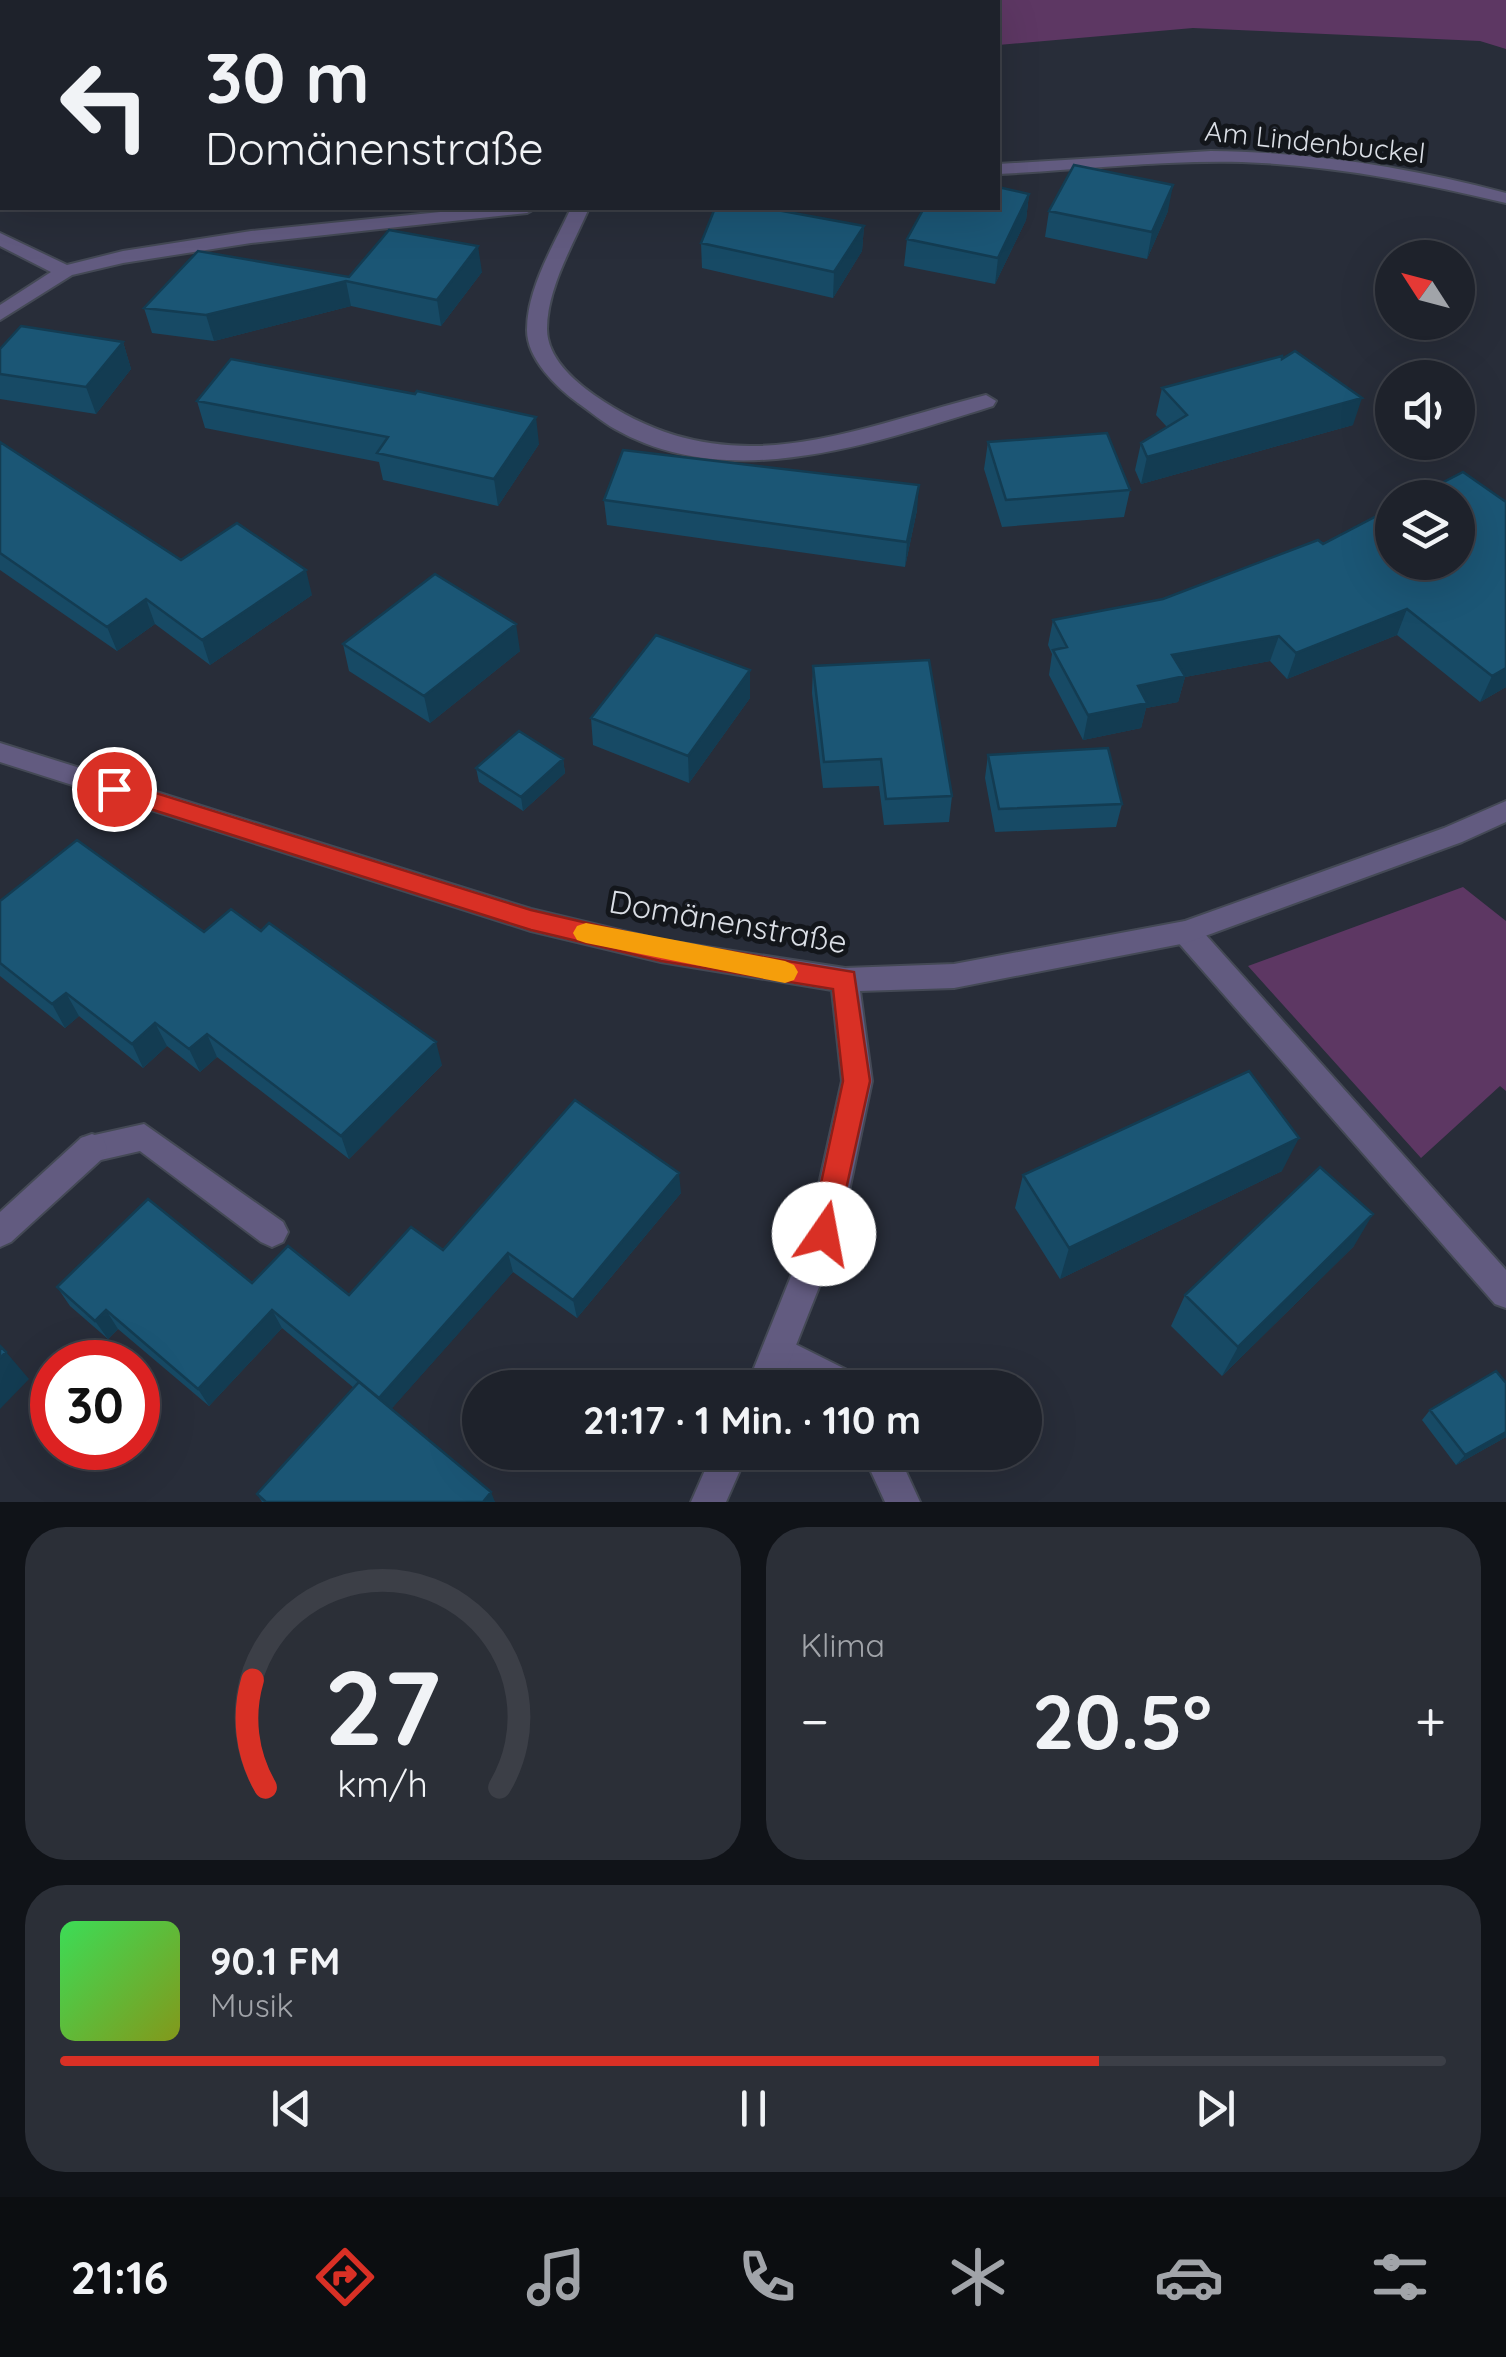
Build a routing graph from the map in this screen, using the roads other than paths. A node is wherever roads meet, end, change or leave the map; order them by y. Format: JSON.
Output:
{"nodes":[{"id":1,"x":1000,"y":169,"type":"edge"},
{"id":2,"x":1506,"y":198,"type":"edge"},
{"id":3,"x":508,"y":210,"type":"edge"},
{"id":4,"x":579,"y":210,"type":"edge"},
{"id":5,"x":0,"y":239,"type":"edge"},
{"id":6,"x":65,"y":271,"type":"junction"},
{"id":7,"x":0,"y":314,"type":"edge"},
{"id":8,"x":986,"y":401,"type":"dead end"},
{"id":9,"x":0,"y":752,"type":"edge"},
{"id":10,"x":1506,"y":811,"type":"edge"},
{"id":11,"x":1186,"y":932,"type":"junction"},
{"id":12,"x":845,"y":980,"type":"junction"},
{"id":13,"x":0,"y":1232,"type":"edge"},
{"id":14,"x":272,"y":1232,"type":"dead end"},
{"id":15,"x":1506,"y":1294,"type":"edge"},
{"id":16,"x":779,"y":1352,"type":"junction"},
{"id":17,"x":770,"y":1370,"type":"edge"},
{"id":18,"x":814,"y":1370,"type":"edge"},
{"id":19,"x":723,"y":1470,"type":"edge"},
{"id":20,"x":888,"y":1470,"type":"edge"},
{"id":21,"x":708,"y":1502,"type":"edge"},
{"id":22,"x":904,"y":1502,"type":"edge"}],
"edges":[{"from":1,"to":2,"type":"street","name":"Am Lindenbuckel"},
{"from":3,"to":6,"type":"street"},
{"from":4,"to":8,"type":"street"},
{"from":5,"to":6,"type":"street"},
{"from":6,"to":7,"type":"street"},
{"from":9,"to":12,"type":"street","name":"Domänenstraße"},
{"from":10,"to":11,"type":"street","name":"Domänenstraße"},
{"from":11,"to":12,"type":"street","name":"Domänenstraße"},
{"from":11,"to":15,"type":"street"},
{"from":12,"to":16,"type":"street"},
{"from":13,"to":14,"type":"street"},
{"from":16,"to":17,"type":"street"},
{"from":16,"to":18,"type":"street"},
{"from":19,"to":21,"type":"street"},
{"from":20,"to":22,"type":"street"}]}
